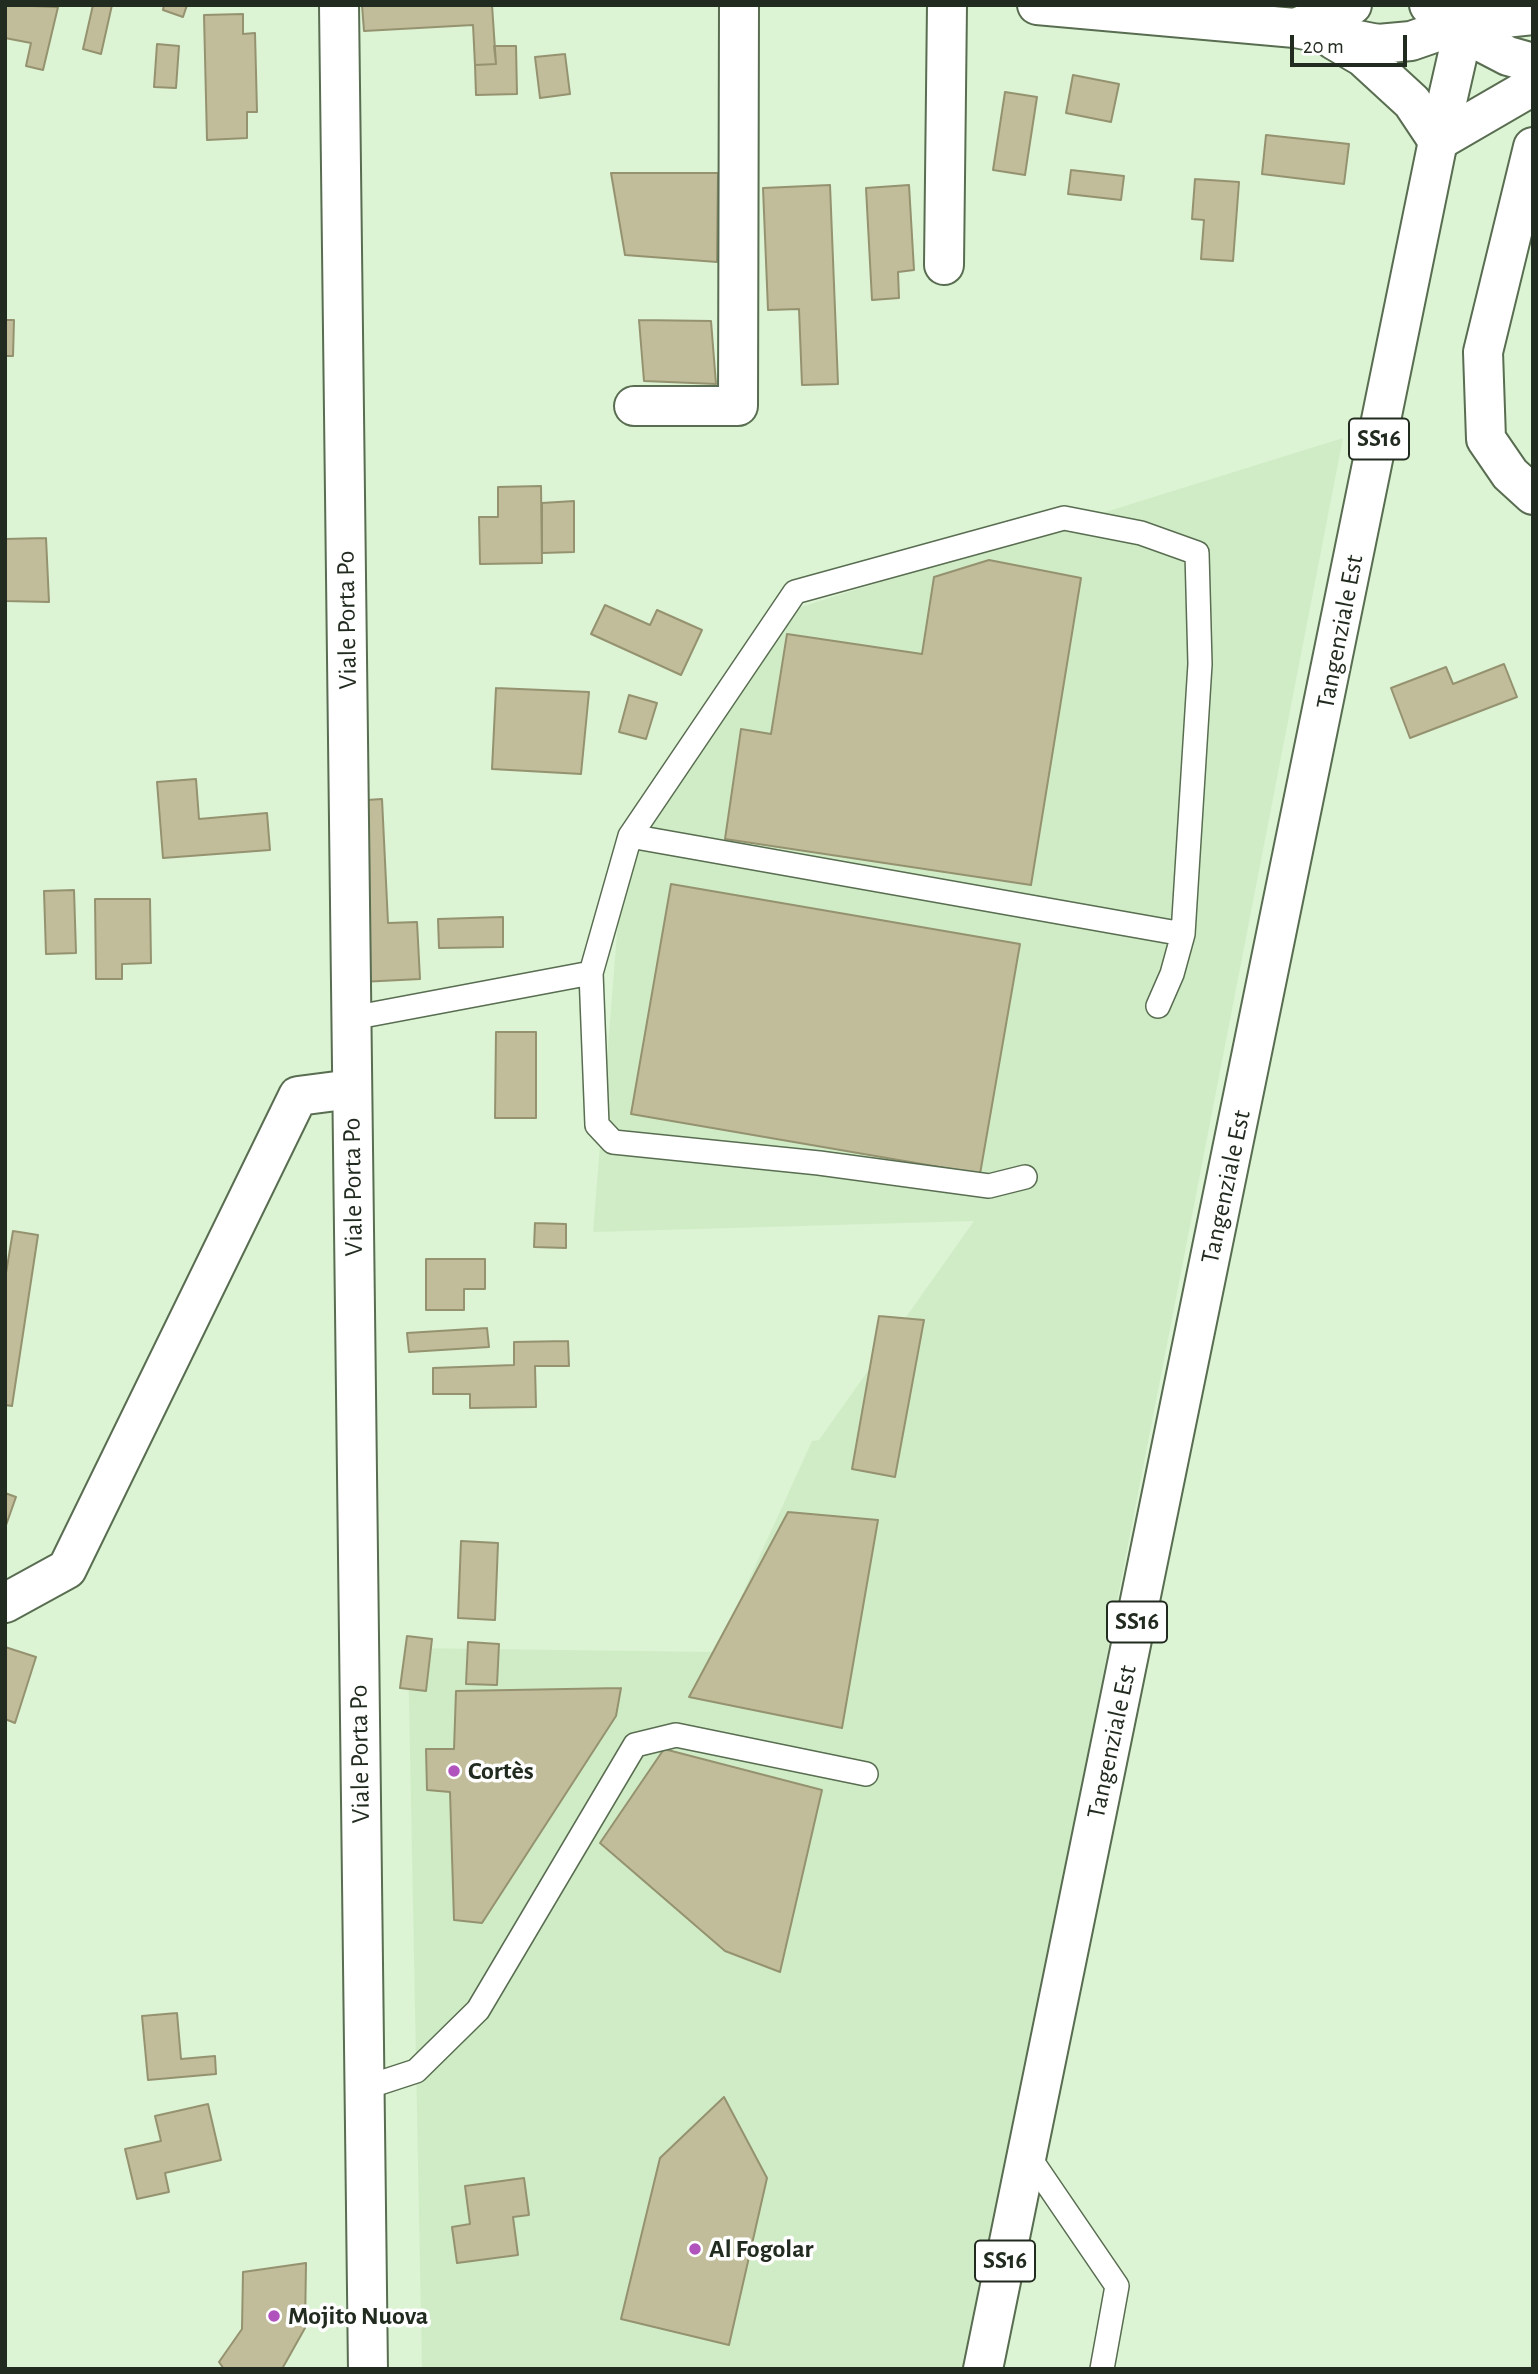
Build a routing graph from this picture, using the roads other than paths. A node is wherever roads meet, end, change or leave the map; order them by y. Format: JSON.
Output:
{"nodes":[{"id":1,"x":339,"y":5,"type":"edge"},
{"id":2,"x":739,"y":5,"type":"edge"},
{"id":3,"x":947,"y":5,"type":"edge"},
{"id":4,"x":1037,"y":5,"type":"edge"},
{"id":5,"x":1429,"y":5,"type":"edge"},
{"id":6,"x":1468,"y":13,"type":"edge"},
{"id":7,"x":1533,"y":15,"type":"edge"},
{"id":8,"x":1336,"y":17,"type":"edge"},
{"id":9,"x":1533,"y":63,"type":"edge"},
{"id":10,"x":1533,"y":86,"type":"edge"},
{"id":11,"x":1438,"y":141,"type":"junction"},
{"id":12,"x":1533,"y":147,"type":"edge"},
{"id":13,"x":944,"y":265,"type":"dead end"},
{"id":14,"x":634,"y":406,"type":"dead end"},
{"id":15,"x":1533,"y":495,"type":"edge"},
{"id":16,"x":630,"y":836,"type":"junction"},
{"id":17,"x":1183,"y":934,"type":"junction"},
{"id":18,"x":591,"y":972,"type":"junction"},
{"id":19,"x":1158,"y":1006,"type":"dead end"},
{"id":20,"x":352,"y":1018,"type":"junction"},
{"id":21,"x":352,"y":1089,"type":"junction"},
{"id":22,"x":1025,"y":1177,"type":"dead end"},
{"id":23,"x":5,"y":1602,"type":"edge"},
{"id":24,"x":866,"y":1774,"type":"dead end"},
{"id":25,"x":364,"y":2088,"type":"junction"},
{"id":26,"x":1027,"y":2154,"type":"junction"},
{"id":27,"x":368,"y":2369,"type":"edge"},
{"id":28,"x":983,"y":2369,"type":"edge"},
{"id":29,"x":1102,"y":2369,"type":"edge"}],
"edges":[{"from":1,"to":20,"type":"main road","name":"Viale Porta Po"},
{"from":2,"to":14,"type":"main road"},
{"from":3,"to":13,"type":"main road"},
{"from":4,"to":8,"type":"main road"},
{"from":5,"to":6,"type":"main road"},
{"from":6,"to":7,"type":"main road"},
{"from":6,"to":8,"type":"main road"},
{"from":6,"to":9,"type":"main road"},
{"from":6,"to":11,"type":"main road","name":"Tangenziale Est","number":"SS16"},
{"from":8,"to":11,"type":"main road"},
{"from":10,"to":11,"type":"main road"},
{"from":11,"to":26,"type":"main road","name":"Tangenziale Est","number":"SS16"},
{"from":12,"to":15,"type":"main road"},
{"from":16,"to":17,"type":"lane"},
{"from":16,"to":17,"type":"lane"},
{"from":16,"to":18,"type":"lane"},
{"from":17,"to":19,"type":"lane"},
{"from":18,"to":20,"type":"lane"},
{"from":18,"to":22,"type":"lane"},
{"from":20,"to":21,"type":"main road","name":"Viale Porta Po"},
{"from":21,"to":23,"type":"main road"},
{"from":21,"to":25,"type":"main road","name":"Viale Porta Po"},
{"from":24,"to":25,"type":"lane"},
{"from":25,"to":27,"type":"main road","name":"Viale Porta Po"},
{"from":26,"to":28,"type":"main road","name":"Tangenziale Est","number":"SS16"},
{"from":26,"to":29,"type":"lane"}]}
